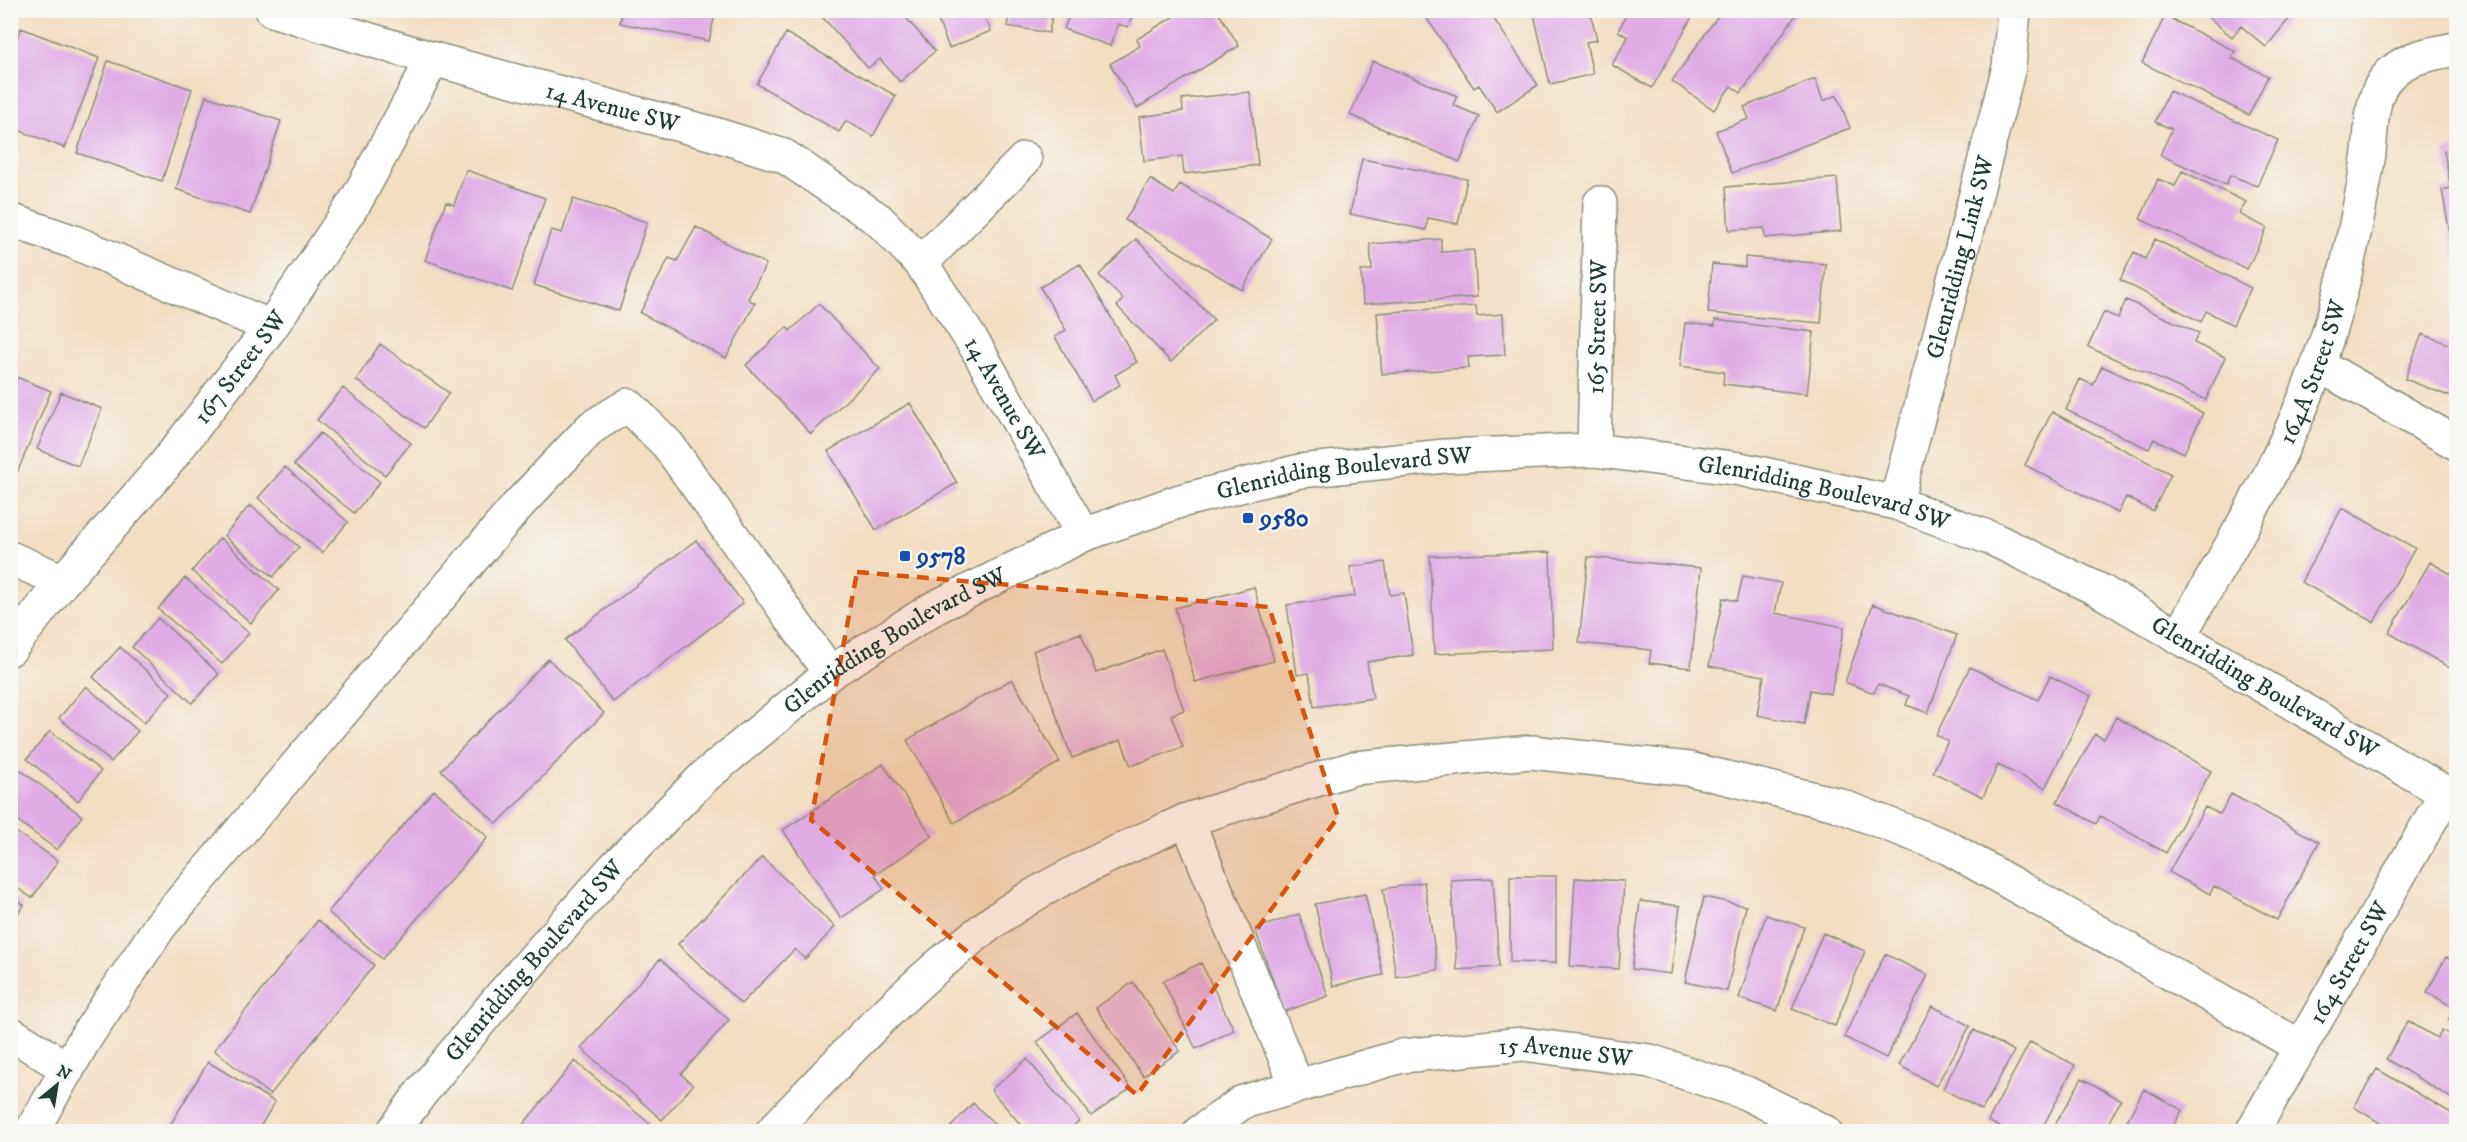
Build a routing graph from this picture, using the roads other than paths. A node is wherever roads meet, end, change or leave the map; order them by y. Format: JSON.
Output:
{"nodes":[{"id":1,"x":272,"y":10,"type":"edge"},
{"id":2,"x":2014,"y":10,"type":"edge"},
{"id":3,"x":2457,"y":49,"type":"edge"},
{"id":4,"x":432,"y":59,"type":"junction"},
{"id":5,"x":1025,"y":159,"type":"dead end"},
{"id":6,"x":1600,"y":203,"type":"dead end"},
{"id":7,"x":10,"y":220,"type":"edge"},
{"id":8,"x":921,"y":262,"type":"junction"},
{"id":9,"x":271,"y":327,"type":"junction"},
{"id":10,"x":2319,"y":365,"type":"junction"},
{"id":11,"x":2457,"y":443,"type":"edge"},
{"id":12,"x":1594,"y":450,"type":"junction"},
{"id":13,"x":1896,"y":503,"type":"junction"},
{"id":14,"x":1083,"y":536,"type":"junction"},
{"id":15,"x":10,"y":558,"type":"edge"},
{"id":16,"x":63,"y":581,"type":"junction"},
{"id":17,"x":2178,"y":637,"type":"junction"},
{"id":18,"x":10,"y":649,"type":"edge"},
{"id":19,"x":830,"y":673,"type":"junction"},
{"id":20,"x":2451,"y":796,"type":"edge"},
{"id":21,"x":1187,"y":820,"type":"junction"},
{"id":22,"x":10,"y":1033,"type":"edge"},
{"id":23,"x":2301,"y":1047,"type":"junction"},
{"id":24,"x":68,"y":1069,"type":"junction"},
{"id":25,"x":1297,"y":1086,"type":"junction"},
{"id":26,"x":32,"y":1131,"type":"edge"},
{"id":27,"x":393,"y":1131,"type":"edge"},
{"id":28,"x":772,"y":1131,"type":"edge"},
{"id":29,"x":1200,"y":1131,"type":"edge"},
{"id":30,"x":1825,"y":1131,"type":"edge"},
{"id":31,"x":2252,"y":1131,"type":"edge"}],
"edges":[{"from":1,"to":4,"type":"street","name":"14 Avenue SW"},
{"from":2,"to":13,"type":"street","name":"Glenridding Link SW"},
{"from":3,"to":10,"type":"street","name":"164A Street SW"},
{"from":4,"to":8,"type":"street","name":"14 Avenue SW"},
{"from":4,"to":9,"type":"street","name":"167 Street SW"},
{"from":5,"to":8,"type":"street"},
{"from":6,"to":12,"type":"street","name":"165 Street SW"},
{"from":7,"to":9,"type":"street"},
{"from":8,"to":14,"type":"street","name":"14 Avenue SW"},
{"from":9,"to":16,"type":"street","name":"167 Street SW"},
{"from":10,"to":11,"type":"street"},
{"from":10,"to":17,"type":"street","name":"164A Street SW"},
{"from":12,"to":13,"type":"street","name":"Glenridding Boulevard SW"},
{"from":12,"to":14,"type":"street","name":"Glenridding Boulevard SW"},
{"from":13,"to":17,"type":"street","name":"Glenridding Boulevard SW"},
{"from":14,"to":19,"type":"street","name":"Glenridding Boulevard SW"},
{"from":15,"to":16,"type":"street"},
{"from":16,"to":18,"type":"street","name":"167 Street SW"},
{"from":17,"to":20,"type":"street","name":"Glenridding Boulevard SW"},
{"from":19,"to":24,"type":"street"},
{"from":19,"to":27,"type":"street","name":"Glenridding Boulevard SW"},
{"from":20,"to":23,"type":"street","name":"164 Street SW"},
{"from":21,"to":23,"type":"street"},
{"from":21,"to":25,"type":"street"},
{"from":21,"to":28,"type":"street"},
{"from":22,"to":24,"type":"street"},
{"from":23,"to":31,"type":"street","name":"164 Street SW"},
{"from":24,"to":26,"type":"street"},
{"from":25,"to":29,"type":"street"},
{"from":25,"to":30,"type":"street","name":"15 Avenue SW"}]}
